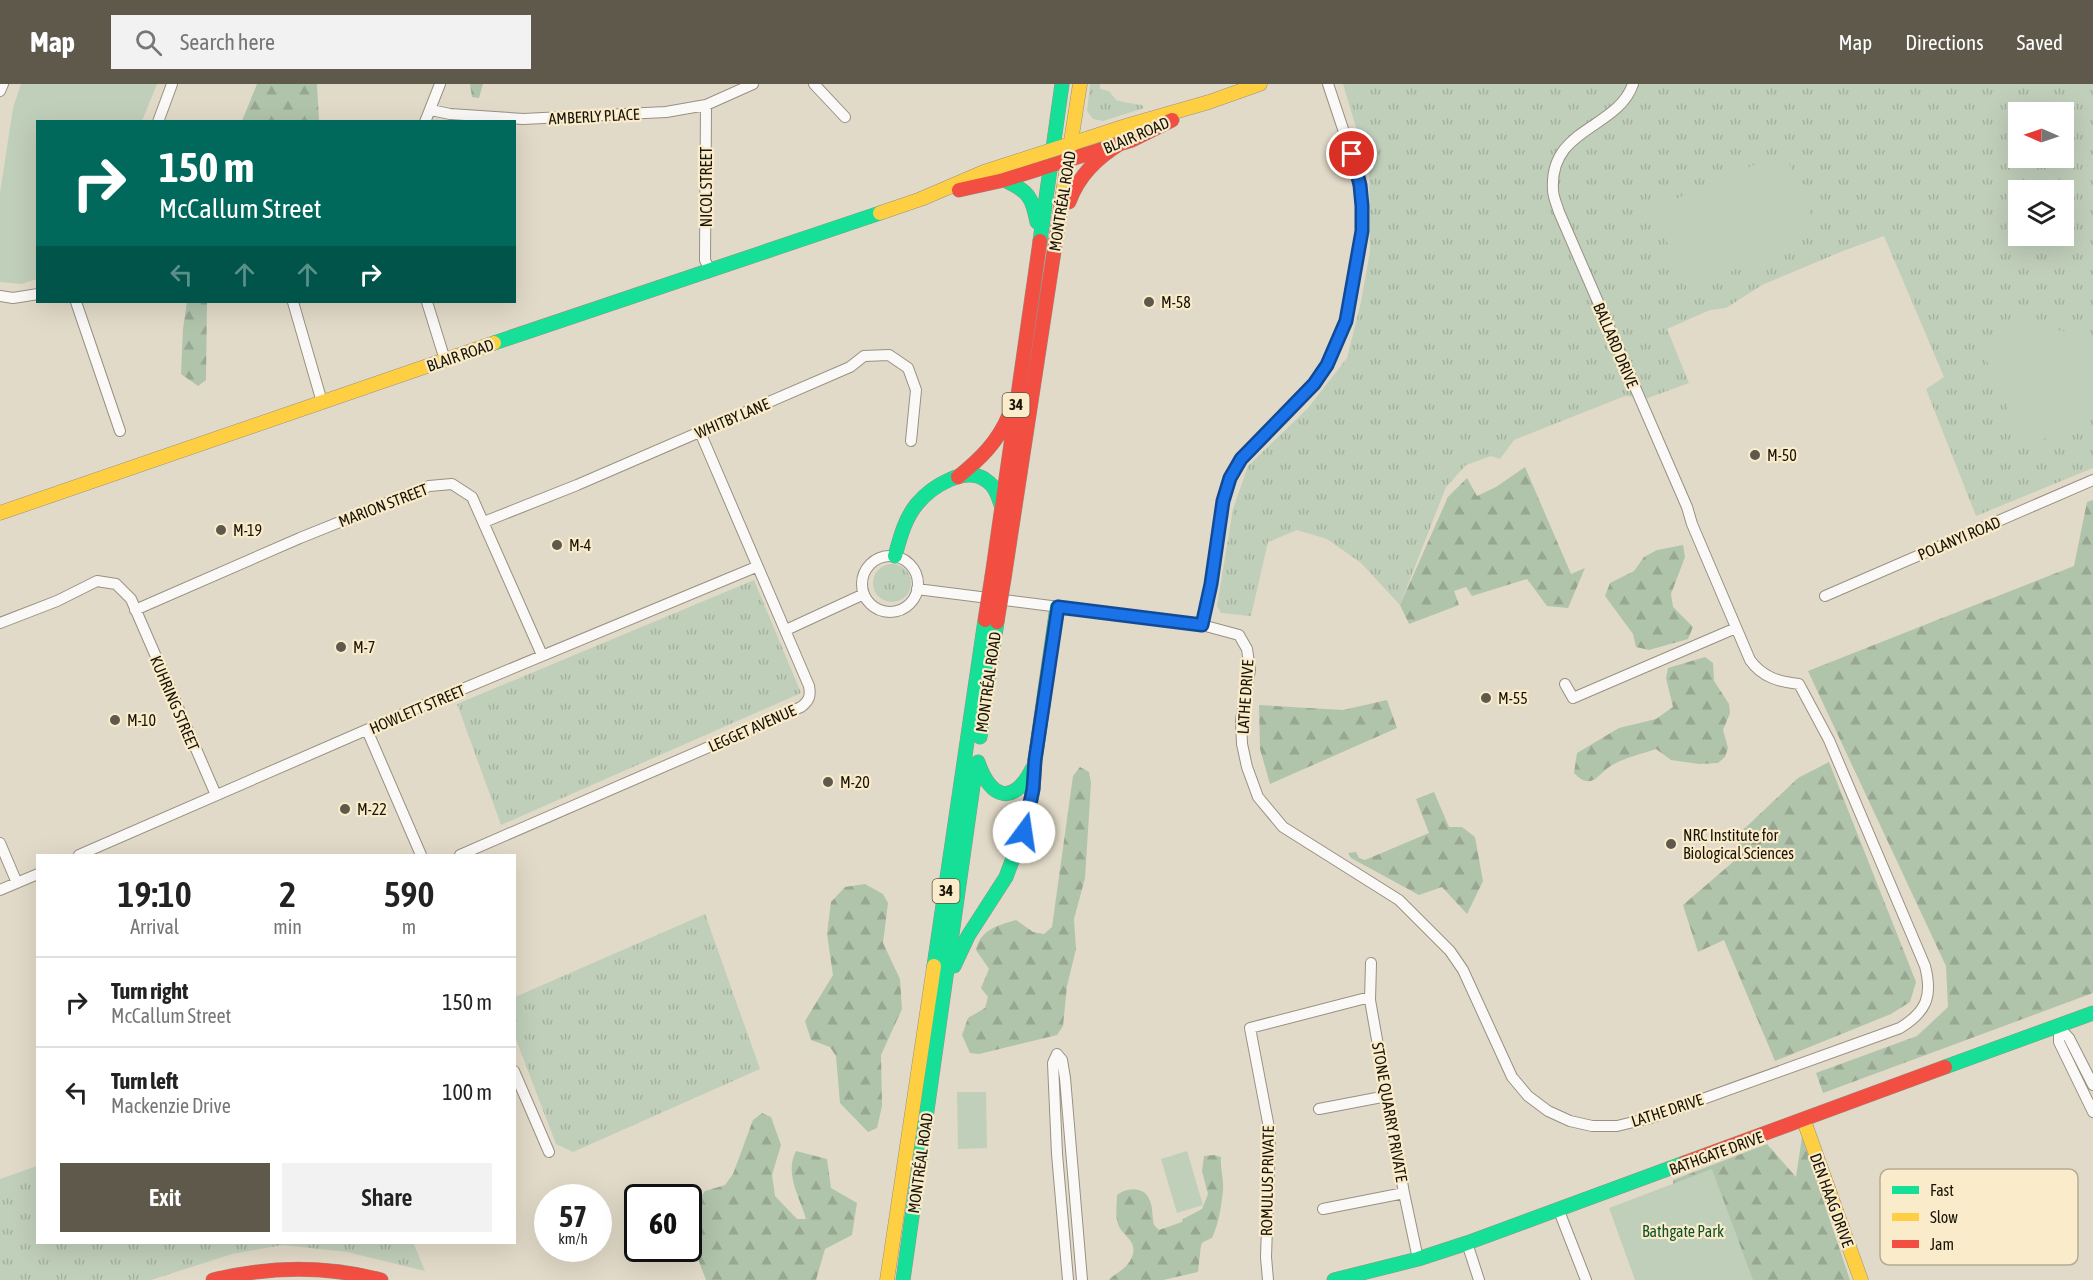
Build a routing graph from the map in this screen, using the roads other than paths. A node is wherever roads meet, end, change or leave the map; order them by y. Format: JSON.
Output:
{"nodes":[{"id":1,"x":3,"y":84,"type":"edge"},
{"id":2,"x":172,"y":84,"type":"edge"},
{"id":3,"x":440,"y":84,"type":"edge"},
{"id":4,"x":753,"y":84,"type":"edge"},
{"id":5,"x":814,"y":84,"type":"edge"},
{"id":6,"x":1062,"y":84,"type":"edge"},
{"id":7,"x":1080,"y":84,"type":"edge"},
{"id":8,"x":1260,"y":84,"type":"edge"},
{"id":9,"x":1328,"y":84,"type":"edge"},
{"id":10,"x":1633,"y":84,"type":"edge"},
{"id":11,"x":0,"y":91,"type":"edge"},
{"id":12,"x":1209,"y":102,"type":"junction"},
{"id":13,"x":706,"y":105,"type":"junction"},
{"id":14,"x":431,"y":110,"type":"junction"},
{"id":15,"x":845,"y":117,"type":"dead end"},
{"id":16,"x":159,"y":120,"type":"edge"},
{"id":17,"x":426,"y":120,"type":"edge"},
{"id":18,"x":1122,"y":143,"type":"junction"},
{"id":19,"x":1071,"y":144,"type":"junction"},
{"id":20,"x":1052,"y":150,"type":"junction"},
{"id":21,"x":1068,"y":160,"type":"junction"},
{"id":22,"x":1050,"y":166,"type":"junction"},
{"id":23,"x":1004,"y":180,"type":"junction"},
{"id":24,"x":921,"y":199,"type":"junction"},
{"id":25,"x":1040,"y":234,"type":"junction"},
{"id":26,"x":1055,"y":246,"type":"junction"},
{"id":27,"x":709,"y":269,"type":"junction"},
{"id":28,"x":36,"y":295,"type":"edge"},
{"id":29,"x":0,"y":296,"type":"edge"},
{"id":30,"x":76,"y":303,"type":"edge"},
{"id":31,"x":293,"y":303,"type":"edge"},
{"id":32,"x":427,"y":303,"type":"edge"},
{"id":33,"x":446,"y":360,"type":"junction"},
{"id":34,"x":1018,"y":389,"type":"junction"},
{"id":35,"x":322,"y":402,"type":"junction"},
{"id":36,"x":120,"y":431,"type":"dead end"},
{"id":37,"x":700,"y":432,"type":"junction"},
{"id":38,"x":911,"y":441,"type":"dead end"},
{"id":39,"x":958,"y":477,"type":"junction"},
{"id":40,"x":2093,"y":480,"type":"edge"},
{"id":41,"x":1002,"y":508,"type":"junction"},
{"id":42,"x":0,"y":513,"type":"edge"},
{"id":43,"x":484,"y":522,"type":"junction"},
{"id":44,"x":895,"y":556,"type":"junction"},
{"id":45,"x":756,"y":567,"type":"junction"},
{"id":46,"x":998,"y":577,"type":"junction"},
{"id":47,"x":917,"y":589,"type":"junction"},
{"id":48,"x":864,"y":594,"type":"junction"},
{"id":49,"x":1825,"y":596,"type":"dead end"},
{"id":50,"x":1058,"y":607,"type":"junction"},
{"id":51,"x":135,"y":610,"type":"junction"},
{"id":52,"x":991,"y":621,"type":"junction"},
{"id":53,"x":0,"y":623,"type":"edge"},
{"id":54,"x":1202,"y":625,"type":"junction"},
{"id":55,"x":1736,"y":628,"type":"junction"},
{"id":56,"x":786,"y":630,"type":"junction"},
{"id":57,"x":542,"y":655,"type":"junction"},
{"id":58,"x":1565,"y":684,"type":"dead end"},
{"id":59,"x":367,"y":730,"type":"junction"},
{"id":60,"x":977,"y":758,"type":"junction"},
{"id":61,"x":1035,"y":760,"type":"junction"},
{"id":62,"x":216,"y":795,"type":"junction"},
{"id":63,"x":0,"y":843,"type":"edge"},
{"id":64,"x":82,"y":854,"type":"edge"},
{"id":65,"x":421,"y":854,"type":"edge"},
{"id":66,"x":462,"y":854,"type":"edge"},
{"id":67,"x":36,"y":874,"type":"edge"},
{"id":68,"x":17,"y":883,"type":"junction"},
{"id":69,"x":0,"y":890,"type":"edge"},
{"id":70,"x":1371,"y":963,"type":"dead end"},
{"id":71,"x":944,"y":992,"type":"junction"},
{"id":72,"x":1370,"y":997,"type":"junction"},
{"id":73,"x":2093,"y":1013,"type":"edge"},
{"id":74,"x":2059,"y":1027,"type":"junction"},
{"id":75,"x":516,"y":1076,"type":"edge"},
{"id":76,"x":2093,"y":1085,"type":"edge"},
{"id":77,"x":1387,"y":1096,"type":"junction"},
{"id":78,"x":1319,"y":1109,"type":"dead end"},
{"id":79,"x":2093,"y":1112,"type":"edge"},
{"id":80,"x":1804,"y":1121,"type":"junction"},
{"id":81,"x":549,"y":1152,"type":"dead end"},
{"id":82,"x":1404,"y":1193,"type":"junction"},
{"id":83,"x":1323,"y":1209,"type":"dead end"},
{"id":84,"x":1559,"y":1211,"type":"junction"},
{"id":85,"x":1467,"y":1243,"type":"junction"},
{"id":86,"x":1418,"y":1259,"type":"junction"},
{"id":87,"x":1377,"y":1275,"type":"edge"},
{"id":88,"x":213,"y":1280,"type":"edge"},
{"id":89,"x":381,"y":1280,"type":"edge"},
{"id":90,"x":887,"y":1280,"type":"edge"},
{"id":91,"x":903,"y":1280,"type":"edge"},
{"id":92,"x":1068,"y":1280,"type":"edge"},
{"id":93,"x":1082,"y":1280,"type":"edge"},
{"id":94,"x":1268,"y":1280,"type":"edge"},
{"id":95,"x":1334,"y":1280,"type":"edge"},
{"id":96,"x":1479,"y":1280,"type":"edge"},
{"id":97,"x":1586,"y":1280,"type":"edge"},
{"id":98,"x":1861,"y":1280,"type":"edge"}],
"edges":[{"from":1,"to":11,"type":"street"},
{"from":2,"to":16,"type":"street"},
{"from":3,"to":14,"type":"street"},
{"from":4,"to":13,"type":"street","name":"AMBERLY PLACE"},
{"from":5,"to":15,"type":"street"},
{"from":6,"to":20,"type":"main road","name":"MONTRÉAL ROAD","number":"34"},
{"from":7,"to":19,"type":"main road","name":"MONTRÉAL ROAD","number":"34"},
{"from":8,"to":12,"type":"main road","name":"BLAIR ROAD"},
{"from":9,"to":54,"type":"street"},
{"from":10,"to":55,"type":"street","name":"BALLARD DRIVE"},
{"from":12,"to":18,"type":"main road","name":"BLAIR ROAD"},
{"from":12,"to":19,"type":"main road","name":"BLAIR ROAD"},
{"from":13,"to":14,"type":"street","name":"AMBERLY PLACE"},
{"from":13,"to":27,"type":"street","name":"NICOL STREET"},
{"from":14,"to":17,"type":"street"},
{"from":18,"to":21,"type":"main road","name":"BLAIR ROAD"},
{"from":18,"to":26,"type":"main road"},
{"from":19,"to":20,"type":"main road","name":"BLAIR ROAD"},
{"from":19,"to":21,"type":"main road","name":"MONTRÉAL ROAD","number":"34"},
{"from":20,"to":22,"type":"main road","name":"MONTRÉAL ROAD","number":"34"},
{"from":20,"to":24,"type":"main road","name":"BLAIR ROAD"},
{"from":21,"to":22,"type":"main road","name":"BLAIR ROAD"},
{"from":21,"to":26,"type":"main road","name":"MONTRÉAL ROAD","number":"34"},
{"from":22,"to":23,"type":"main road","name":"BLAIR ROAD"},
{"from":22,"to":25,"type":"main road","name":"MONTRÉAL ROAD","number":"34"},
{"from":23,"to":24,"type":"main road","name":"BLAIR ROAD"},
{"from":23,"to":25,"type":"main road"},
{"from":24,"to":27,"type":"main road","name":"BLAIR ROAD"},
{"from":25,"to":34,"type":"main road","name":"MONTRÉAL ROAD","number":"34"},
{"from":26,"to":46,"type":"main road","name":"MONTRÉAL ROAD","number":"34"},
{"from":27,"to":33,"type":"main road","name":"BLAIR ROAD"},
{"from":28,"to":29,"type":"street"},
{"from":30,"to":36,"type":"street"},
{"from":31,"to":35,"type":"street"},
{"from":32,"to":33,"type":"street"},
{"from":33,"to":35,"type":"main road","name":"BLAIR ROAD"},
{"from":34,"to":39,"type":"main road"},
{"from":34,"to":41,"type":"main road","name":"MONTRÉAL ROAD","number":"34"},
{"from":35,"to":42,"type":"main road","name":"BLAIR ROAD"},
{"from":37,"to":38,"type":"street","name":"WHITBY LANE"},
{"from":37,"to":43,"type":"street","name":"WHITBY LANE"},
{"from":37,"to":45,"type":"street","name":"LEGGET AVENUE"},
{"from":39,"to":41,"type":"main road"},
{"from":39,"to":44,"type":"main road"},
{"from":40,"to":49,"type":"street","name":"POLANYI ROAD"},
{"from":41,"to":46,"type":"main road","name":"MONTRÉAL ROAD","number":"34"},
{"from":43,"to":51,"type":"street","name":"MARION STREET"},
{"from":43,"to":57,"type":"street","name":"MARION STREET"},
{"from":44,"to":47,"type":"street"},
{"from":44,"to":48,"type":"street"},
{"from":45,"to":56,"type":"street","name":"LEGGET AVENUE"},
{"from":45,"to":57,"type":"street","name":"HOWLETT STREET"},
{"from":46,"to":52,"type":"main road","name":"MONTRÉAL ROAD","number":"34","bridge":true},
{"from":47,"to":48,"type":"street"},
{"from":47,"to":50,"type":"street"},
{"from":48,"to":56,"type":"street"},
{"from":50,"to":54,"type":"street"},
{"from":50,"to":61,"type":"main road"},
{"from":51,"to":53,"type":"street","name":"KUHRING STREET"},
{"from":51,"to":62,"type":"street","name":"KUHRING STREET"},
{"from":52,"to":60,"type":"main road","name":"MONTRÉAL ROAD","number":"34"},
{"from":52,"to":90,"type":"main road","name":"MONTRÉAL ROAD","number":"34"},
{"from":54,"to":55,"type":"street","name":"LATHE DRIVE"},
{"from":55,"to":58,"type":"street"},
{"from":56,"to":66,"type":"street","name":"LEGGET AVENUE"},
{"from":57,"to":59,"type":"street","name":"HOWLETT STREET"},
{"from":59,"to":62,"type":"street","name":"HOWLETT STREET"},
{"from":59,"to":65,"type":"street"},
{"from":60,"to":61,"type":"main road"},
{"from":60,"to":71,"type":"main road","name":"MONTRÉAL ROAD","number":"34"},
{"from":61,"to":71,"type":"main road"},
{"from":62,"to":64,"type":"street","name":"HOWLETT STREET"},
{"from":63,"to":68,"type":"street"},
{"from":67,"to":68,"type":"street"},
{"from":68,"to":69,"type":"street"},
{"from":70,"to":72,"type":"street","name":"STONE QUARRY PRIVATE"},
{"from":71,"to":91,"type":"main road","name":"MONTRÉAL ROAD","number":"34"},
{"from":72,"to":77,"type":"street","name":"STONE QUARRY PRIVATE"},
{"from":72,"to":94,"type":"street","name":"ROMULUS PRIVATE"},
{"from":73,"to":74,"type":"main road","name":"BATHGATE DRIVE"},
{"from":74,"to":76,"type":"street"},
{"from":74,"to":79,"type":"street"},
{"from":74,"to":80,"type":"main road","name":"BATHGATE DRIVE"},
{"from":75,"to":81,"type":"street"},
{"from":77,"to":78,"type":"street"},
{"from":77,"to":82,"type":"street","name":"STONE QUARRY PRIVATE"},
{"from":80,"to":84,"type":"main road","name":"BATHGATE DRIVE"},
{"from":80,"to":98,"type":"main road","name":"DEN HAAG DRIVE"},
{"from":82,"to":83,"type":"street"},
{"from":82,"to":86,"type":"street","name":"STONE QUARRY PRIVATE"},
{"from":84,"to":85,"type":"main road","name":"BATHGATE DRIVE"},
{"from":84,"to":97,"type":"street"},
{"from":85,"to":86,"type":"main road","name":"BATHGATE DRIVE"},
{"from":85,"to":96,"type":"street"},
{"from":86,"to":87,"type":"main road","name":"BATHGATE DRIVE"},
{"from":87,"to":95,"type":"main road","name":"BATHGATE DRIVE"},
{"from":88,"to":89,"type":"main road"},
{"from":92,"to":93,"type":"street"}]}
